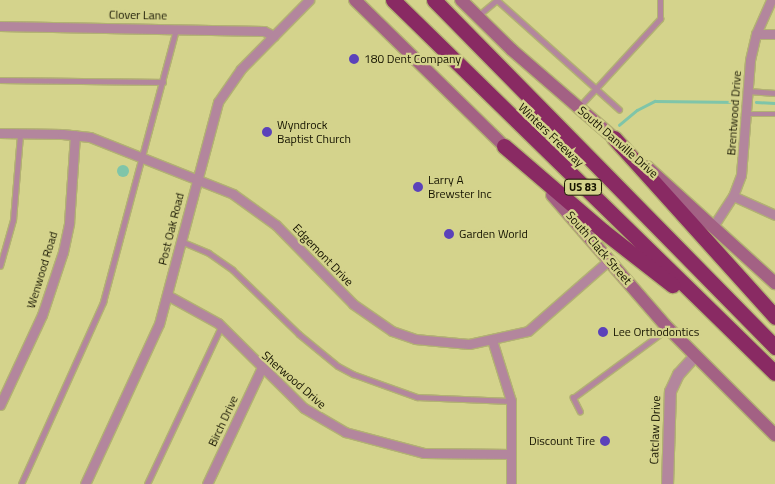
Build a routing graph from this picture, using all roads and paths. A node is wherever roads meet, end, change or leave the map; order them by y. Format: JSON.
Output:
{"nodes":[{"id":1,"x":309,"y":0,"type":"edge"},
{"id":2,"x":355,"y":0,"type":"edge"},
{"id":3,"x":393,"y":0,"type":"edge"},
{"id":4,"x":434,"y":0,"type":"edge"},
{"id":5,"x":461,"y":0,"type":"edge"},
{"id":6,"x":497,"y":0,"type":"edge"},
{"id":7,"x":660,"y":0,"type":"edge"},
{"id":8,"x":771,"y":0,"type":"edge"},
{"id":9,"x":478,"y":16,"type":"junction"},
{"id":10,"x":0,"y":26,"type":"edge"},
{"id":11,"x":177,"y":29,"type":"junction"},
{"id":12,"x":756,"y":34,"type":"junction"},
{"id":13,"x":775,"y":34,"type":"edge"},
{"id":14,"x":274,"y":36,"type":"junction"},
{"id":15,"x":0,"y":80,"type":"edge"},
{"id":16,"x":163,"y":82,"type":"junction"},
{"id":17,"x":596,"y":89,"type":"junction"},
{"id":18,"x":748,"y":91,"type":"junction"},
{"id":19,"x":775,"y":93,"type":"edge"},
{"id":20,"x":579,"y":108,"type":"junction"},
{"id":21,"x":619,"y":109,"type":"dead end"},
{"id":22,"x":747,"y":114,"type":"junction"},
{"id":23,"x":775,"y":114,"type":"edge"},
{"id":24,"x":0,"y":133,"type":"edge"},
{"id":25,"x":20,"y":134,"type":"junction"},
{"id":26,"x":74,"y":135,"type":"junction"},
{"id":27,"x":614,"y":138,"type":"junction"},
{"id":28,"x":504,"y":146,"type":"junction"},
{"id":29,"x":144,"y":158,"type":"junction"},
{"id":30,"x":196,"y":180,"type":"junction"},
{"id":31,"x":734,"y":196,"type":"junction"},
{"id":32,"x":775,"y":215,"type":"edge"},
{"id":33,"x":714,"y":225,"type":"junction"},
{"id":34,"x":180,"y":241,"type":"junction"},
{"id":35,"x":609,"y":260,"type":"junction"},
{"id":36,"x":0,"y":266,"type":"edge"},
{"id":37,"x":775,"y":283,"type":"edge"},
{"id":38,"x":167,"y":294,"type":"junction"},
{"id":39,"x":775,"y":317,"type":"edge"},
{"id":40,"x":221,"y":327,"type":"junction"},
{"id":41,"x":668,"y":328,"type":"junction"},
{"id":42,"x":492,"y":340,"type":"junction"},
{"id":43,"x":775,"y":347,"type":"edge"},
{"id":44,"x":694,"y":356,"type":"junction"},
{"id":45,"x":260,"y":368,"type":"junction"},
{"id":46,"x":775,"y":374,"type":"edge"},
{"id":47,"x":510,"y":401,"type":"junction"},
{"id":48,"x":0,"y":404,"type":"edge"},
{"id":49,"x":580,"y":412,"type":"dead end"},
{"id":50,"x":775,"y":435,"type":"edge"},
{"id":51,"x":512,"y":454,"type":"junction"},
{"id":52,"x":21,"y":484,"type":"edge"},
{"id":53,"x":85,"y":484,"type":"edge"},
{"id":54,"x":147,"y":484,"type":"edge"},
{"id":55,"x":207,"y":484,"type":"edge"},
{"id":56,"x":511,"y":484,"type":"edge"},
{"id":57,"x":667,"y":484,"type":"edge"}],
"edges":[{"from":1,"to":14,"type":"street","name":"Post Oak Road"},
{"from":2,"to":28,"type":"main road","name":"South Clack Street"},
{"from":3,"to":46,"type":"highway","name":"Winters Freeway","number":"US 83"},
{"from":4,"to":43,"type":"highway","name":"Winters Freeway","number":"US 83"},
{"from":5,"to":9,"type":"main road","name":"South Danville Drive"},
{"from":6,"to":9,"type":"lane"},
{"from":6,"to":17,"type":"lane"},
{"from":7,"to":17,"type":"lane"},
{"from":8,"to":12,"type":"street","name":"Brentwood Drive"},
{"from":9,"to":20,"type":"main road","name":"South Danville Drive"},
{"from":10,"to":11,"type":"street","name":"Clover Lane"},
{"from":11,"to":14,"type":"street","name":"Clover Lane"},
{"from":11,"to":16,"type":"lane"},
{"from":12,"to":13,"type":"street"},
{"from":12,"to":18,"type":"street","name":"Brentwood Drive"},
{"from":14,"to":30,"type":"street","name":"Post Oak Road"},
{"from":15,"to":16,"type":"lane"},
{"from":16,"to":29,"type":"lane"},
{"from":17,"to":20,"type":"lane"},
{"from":17,"to":21,"type":"lane"},
{"from":18,"to":19,"type":"lane"},
{"from":18,"to":22,"type":"street","name":"Brentwood Drive"},
{"from":20,"to":27,"type":"main road","name":"South Danville Drive"},
{"from":22,"to":23,"type":"lane"},
{"from":22,"to":31,"type":"street","name":"Brentwood Drive"},
{"from":24,"to":25,"type":"street","name":"Edgemont Drive"},
{"from":25,"to":26,"type":"street","name":"Edgemont Drive"},
{"from":25,"to":36,"type":"lane"},
{"from":26,"to":29,"type":"street","name":"Edgemont Drive"},
{"from":26,"to":48,"type":"street","name":"Wenwood Road"},
{"from":27,"to":33,"type":"main road","name":"South Danville Drive"},
{"from":27,"to":39,"type":"highway"},
{"from":28,"to":35,"type":"main road","name":"South Clack Street"},
{"from":28,"to":46,"type":"highway"},
{"from":29,"to":30,"type":"street","name":"Edgemont Drive"},
{"from":29,"to":52,"type":"lane"},
{"from":30,"to":34,"type":"street","name":"Post Oak Road"},
{"from":30,"to":42,"type":"street","name":"Edgemont Drive"},
{"from":31,"to":32,"type":"street"},
{"from":31,"to":33,"type":"street","name":"Brentwood Drive"},
{"from":33,"to":37,"type":"main road","name":"South Danville Drive"},
{"from":34,"to":38,"type":"street","name":"Post Oak Road"},
{"from":34,"to":47,"type":"lane"},
{"from":35,"to":41,"type":"main road","name":"South Clack Street"},
{"from":35,"to":42,"type":"street","name":"Edgemont Drive"},
{"from":38,"to":40,"type":"street","name":"Sherwood Drive"},
{"from":38,"to":53,"type":"street","name":"Post Oak Road"},
{"from":40,"to":45,"type":"street","name":"Sherwood Drive"},
{"from":40,"to":54,"type":"lane"},
{"from":41,"to":44,"type":"main road","name":"South Clack Street"},
{"from":41,"to":49,"type":"lane"},
{"from":42,"to":47,"type":"street"},
{"from":44,"to":50,"type":"main road","name":"South Clack Street"},
{"from":44,"to":57,"type":"street","name":"Catclaw Drive"},
{"from":45,"to":51,"type":"street","name":"Sherwood Drive"},
{"from":45,"to":55,"type":"street","name":"Birch Drive"},
{"from":47,"to":51,"type":"street"},
{"from":51,"to":56,"type":"street"}]}
